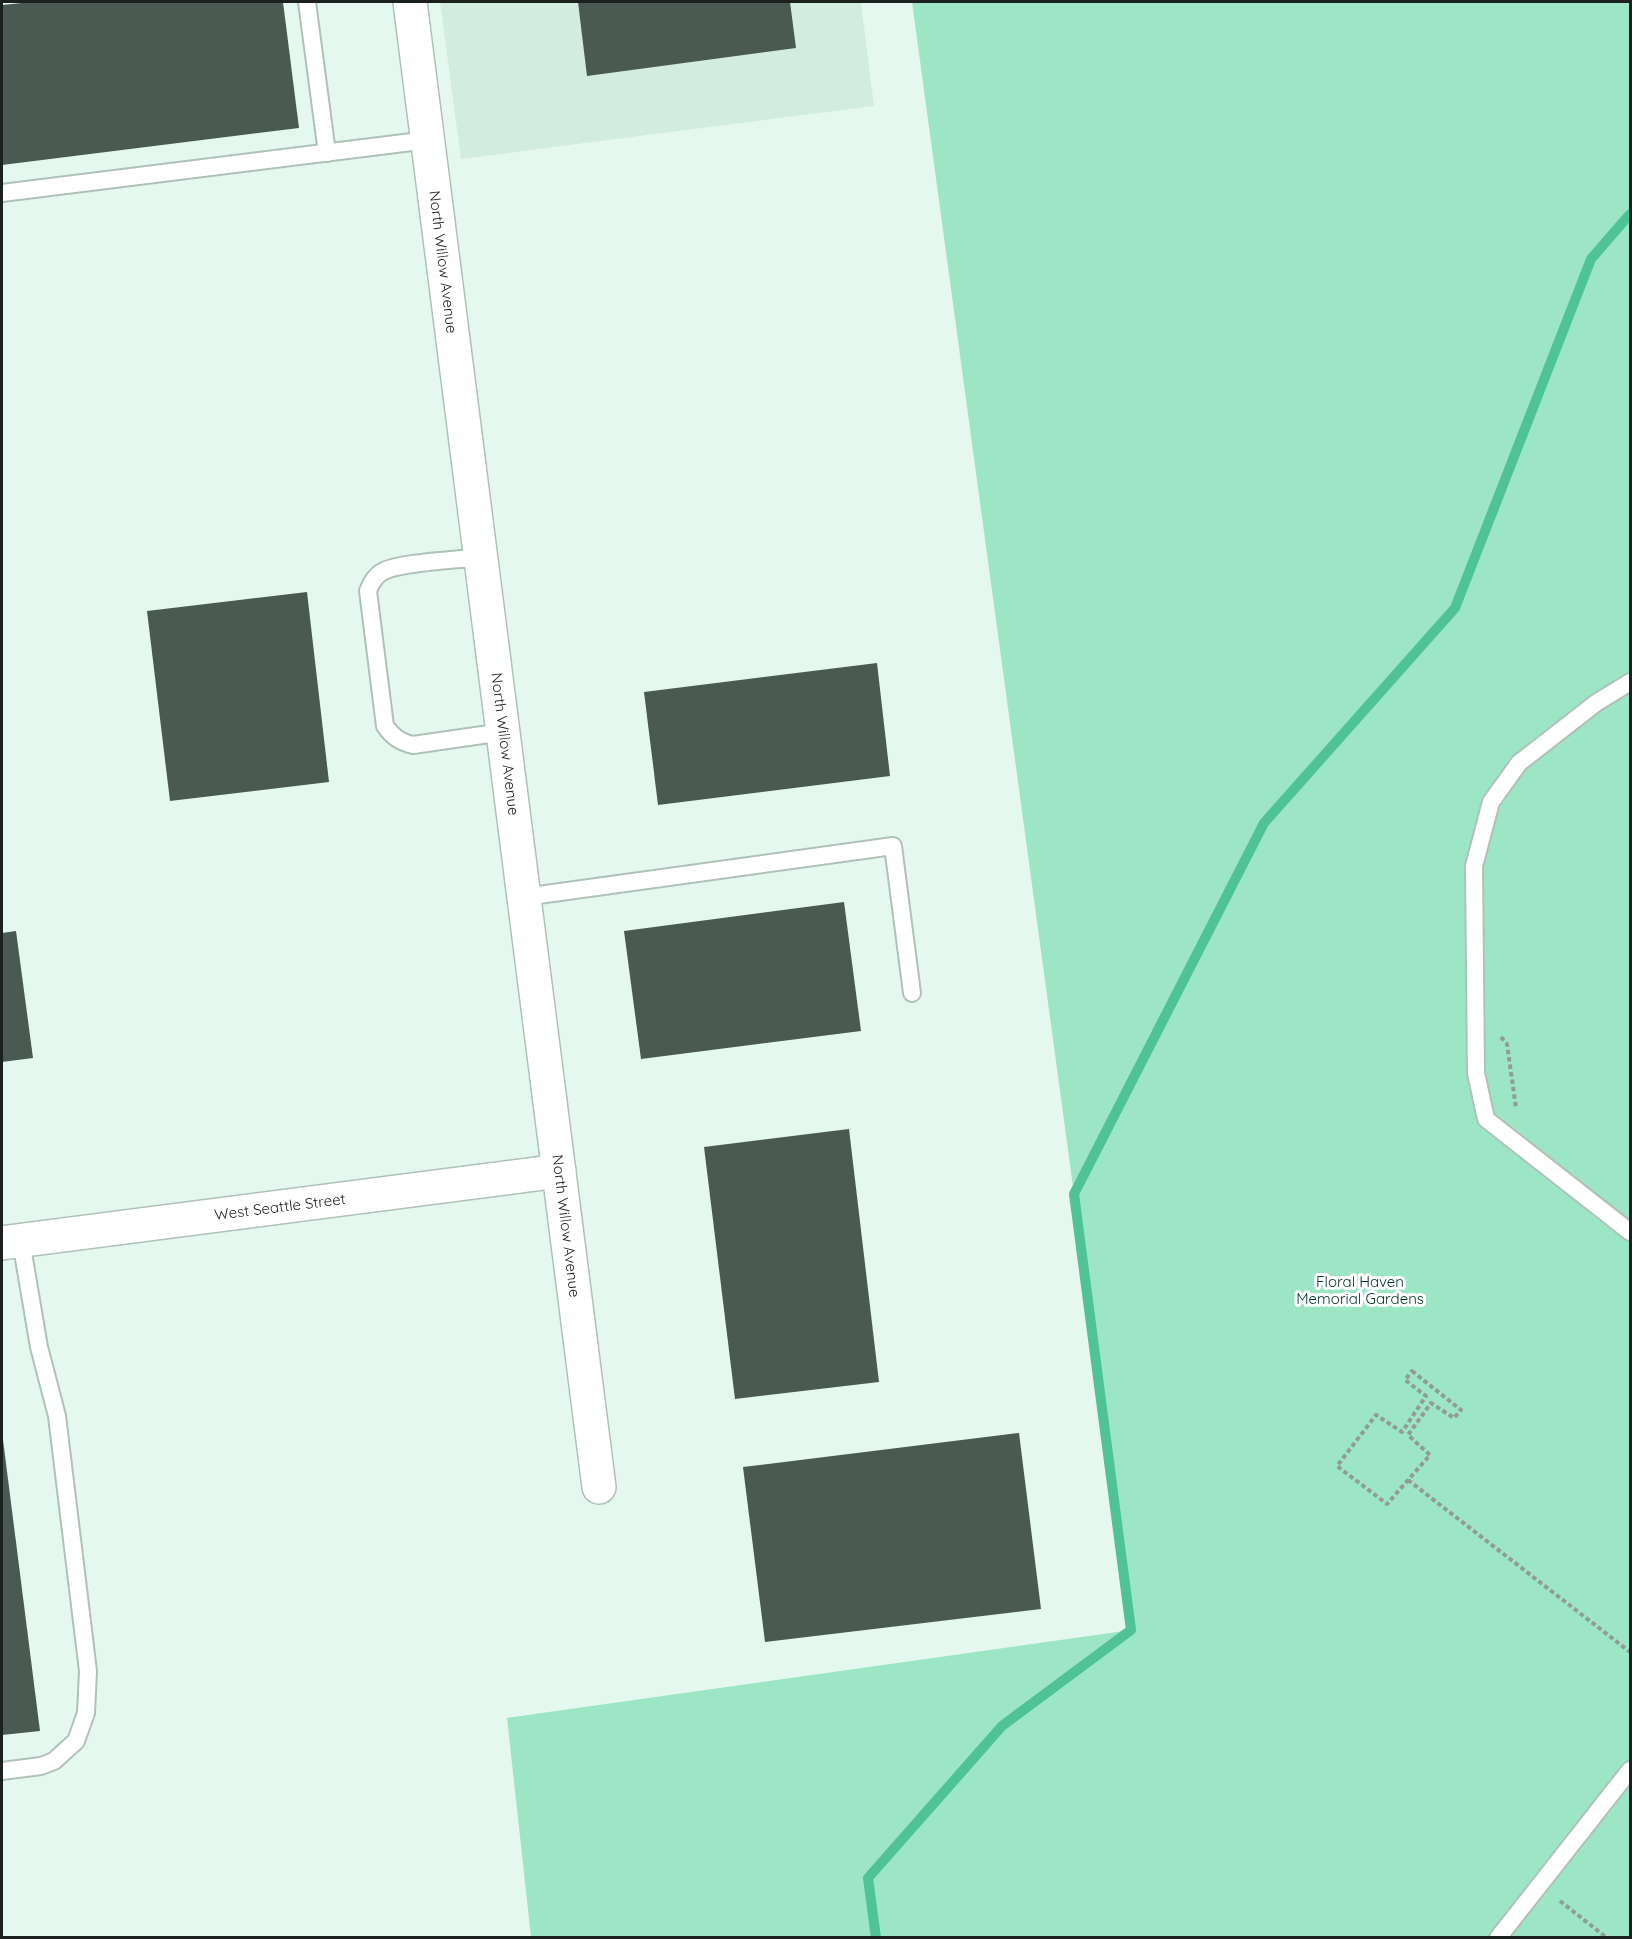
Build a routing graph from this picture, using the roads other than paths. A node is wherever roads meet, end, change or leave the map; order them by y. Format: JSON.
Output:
{"nodes":[{"id":1,"x":307,"y":2,"type":"edge"},
{"id":2,"x":410,"y":2,"type":"edge"},
{"id":3,"x":428,"y":140,"type":"junction"},
{"id":4,"x":327,"y":153,"type":"junction"},
{"id":5,"x":2,"y":193,"type":"edge"},
{"id":6,"x":481,"y":557,"type":"junction"},
{"id":7,"x":1630,"y":682,"type":"edge"},
{"id":8,"x":503,"y":732,"type":"junction"},
{"id":9,"x":524,"y":897,"type":"junction"},
{"id":10,"x":912,"y":993,"type":"dead end"},
{"id":11,"x":559,"y":1171,"type":"junction"},
{"id":12,"x":1630,"y":1232,"type":"edge"},
{"id":13,"x":11,"y":1242,"type":"edge"},
{"id":14,"x":599,"y":1487,"type":"dead end"},
{"id":15,"x":1630,"y":1770,"type":"edge"},
{"id":16,"x":2,"y":1771,"type":"edge"},
{"id":17,"x":1498,"y":1938,"type":"edge"}],
"edges":[{"from":1,"to":4,"type":"lane"},
{"from":2,"to":3,"type":"street","name":"North Willow Avenue"},
{"from":3,"to":4,"type":"lane"},
{"from":3,"to":6,"type":"street","name":"North Willow Avenue"},
{"from":4,"to":5,"type":"lane"},
{"from":6,"to":8,"type":"street","name":"North Willow Avenue"},
{"from":6,"to":8,"type":"lane"},
{"from":7,"to":12,"type":"lane"},
{"from":8,"to":9,"type":"street","name":"North Willow Avenue"},
{"from":9,"to":10,"type":"lane"},
{"from":9,"to":11,"type":"street","name":"North Willow Avenue"},
{"from":11,"to":13,"type":"street","name":"West Seattle Street"},
{"from":11,"to":14,"type":"street","name":"North Willow Avenue"},
{"from":13,"to":16,"type":"lane"},
{"from":15,"to":17,"type":"lane"}]}
